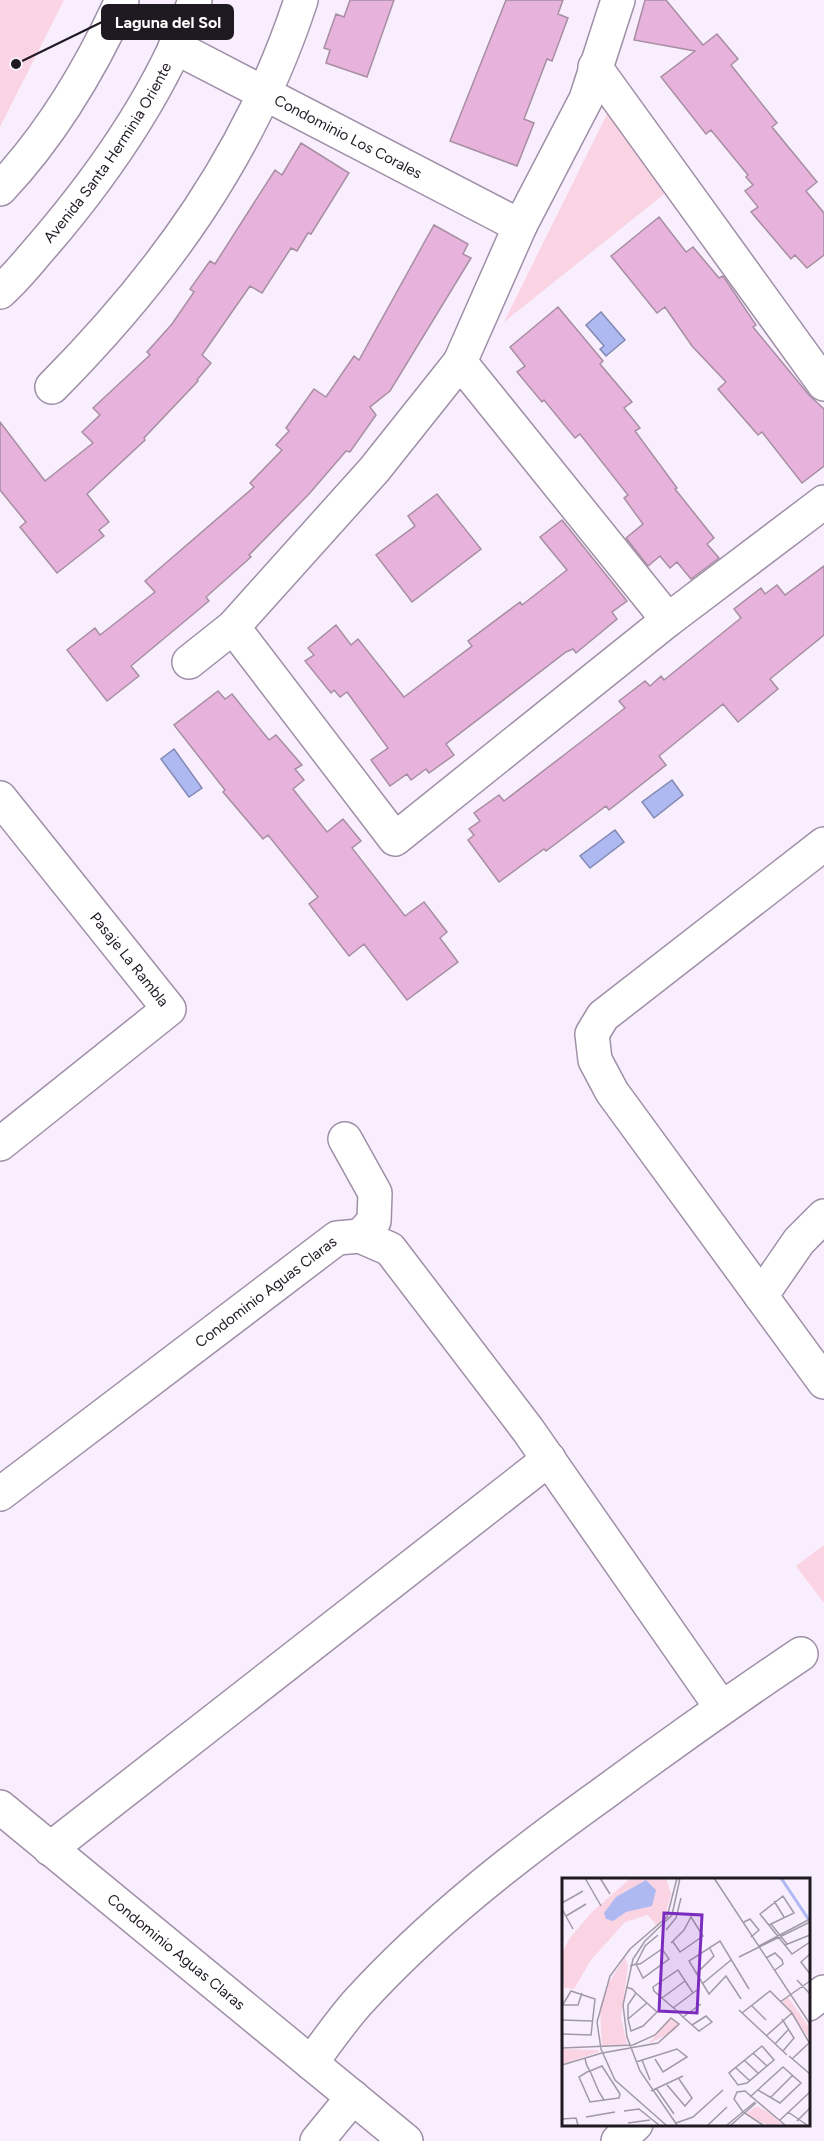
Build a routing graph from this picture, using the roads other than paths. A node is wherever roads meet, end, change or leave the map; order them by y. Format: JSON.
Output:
{"nodes":[{"id":1,"x":122,"y":0,"type":"edge"},
{"id":2,"x":195,"y":0,"type":"edge"},
{"id":3,"x":301,"y":0,"type":"edge"},
{"id":4,"x":618,"y":0,"type":"edge"},
{"id":5,"x":175,"y":47,"type":"junction"},
{"id":6,"x":595,"y":67,"type":"junction"},
{"id":7,"x":264,"y":93,"type":"junction"},
{"id":8,"x":0,"y":189,"type":"edge"},
{"id":9,"x":520,"y":226,"type":"junction"},
{"id":10,"x":0,"y":292,"type":"edge"},
{"id":11,"x":460,"y":362,"type":"junction"},
{"id":12,"x":824,"y":384,"type":"edge"},
{"id":13,"x":52,"y":387,"type":"dead end"},
{"id":14,"x":824,"y":502,"type":"edge"},
{"id":15,"x":668,"y":620,"type":"junction"},
{"id":16,"x":233,"y":627,"type":"junction"},
{"id":17,"x":189,"y":662,"type":"dead end"},
{"id":18,"x":0,"y":798,"type":"edge"},
{"id":19,"x":824,"y":843,"type":"edge"},
{"id":20,"x":345,"y":1139,"type":"dead end"},
{"id":21,"x":0,"y":1144,"type":"edge"},
{"id":22,"x":824,"y":1216,"type":"edge"},
{"id":23,"x":360,"y":1236,"type":"junction"},
{"id":24,"x":761,"y":1296,"type":"junction"},
{"id":25,"x":824,"y":1382,"type":"edge"},
{"id":26,"x":549,"y":1459,"type":"junction"},
{"id":27,"x":0,"y":1494,"type":"edge"},
{"id":28,"x":801,"y":1654,"type":"dead end"},
{"id":29,"x":721,"y":1707,"type":"junction"},
{"id":30,"x":0,"y":1807,"type":"edge"},
{"id":31,"x":50,"y":1849,"type":"junction"},
{"id":32,"x":824,"y":1992,"type":"edge"},
{"id":33,"x":809,"y":2003,"type":"edge"},
{"id":34,"x":310,"y":2063,"type":"junction"},
{"id":35,"x":353,"y":2097,"type":"junction"},
{"id":36,"x":634,"y":2126,"type":"edge"},
{"id":37,"x":396,"y":2138,"type":"edge"},
{"id":38,"x":317,"y":2141,"type":"edge"},
{"id":39,"x":618,"y":2141,"type":"edge"}],
"edges":[{"from":1,"to":8,"type":"street"},
{"from":2,"to":5,"type":"street","name":"Avenida Santa Herminia Oriente"},
{"from":3,"to":7,"type":"street"},
{"from":4,"to":6,"type":"street"},
{"from":5,"to":7,"type":"street","name":"Condominio Los Corales"},
{"from":5,"to":10,"type":"street","name":"Avenida Santa Herminia Oriente"},
{"from":6,"to":9,"type":"street"},
{"from":6,"to":12,"type":"street"},
{"from":7,"to":9,"type":"street","name":"Condominio Los Corales"},
{"from":7,"to":13,"type":"street"},
{"from":9,"to":11,"type":"street"},
{"from":11,"to":15,"type":"street"},
{"from":11,"to":16,"type":"street"},
{"from":14,"to":15,"type":"street"},
{"from":15,"to":16,"type":"street"},
{"from":16,"to":17,"type":"street"},
{"from":18,"to":21,"type":"street","name":"Pasaje La Rambla"},
{"from":19,"to":24,"type":"street"},
{"from":20,"to":23,"type":"street"},
{"from":22,"to":24,"type":"street"},
{"from":23,"to":26,"type":"street","name":"Condominio Aguas Claras"},
{"from":23,"to":27,"type":"street","name":"Condominio Aguas Claras"},
{"from":24,"to":25,"type":"street"},
{"from":26,"to":29,"type":"street","name":"Condominio Aguas Claras"},
{"from":26,"to":31,"type":"street"},
{"from":28,"to":29,"type":"street"},
{"from":29,"to":34,"type":"street"},
{"from":30,"to":31,"type":"street","name":"Condominio Aguas Claras"},
{"from":31,"to":34,"type":"street","name":"Condominio Aguas Claras"},
{"from":32,"to":33,"type":"street"},
{"from":34,"to":35,"type":"street","name":"Condominio Aguas Claras"},
{"from":35,"to":37,"type":"street","name":"Condominio Aguas Claras"},
{"from":35,"to":38,"type":"street"},
{"from":36,"to":39,"type":"street"}]}
